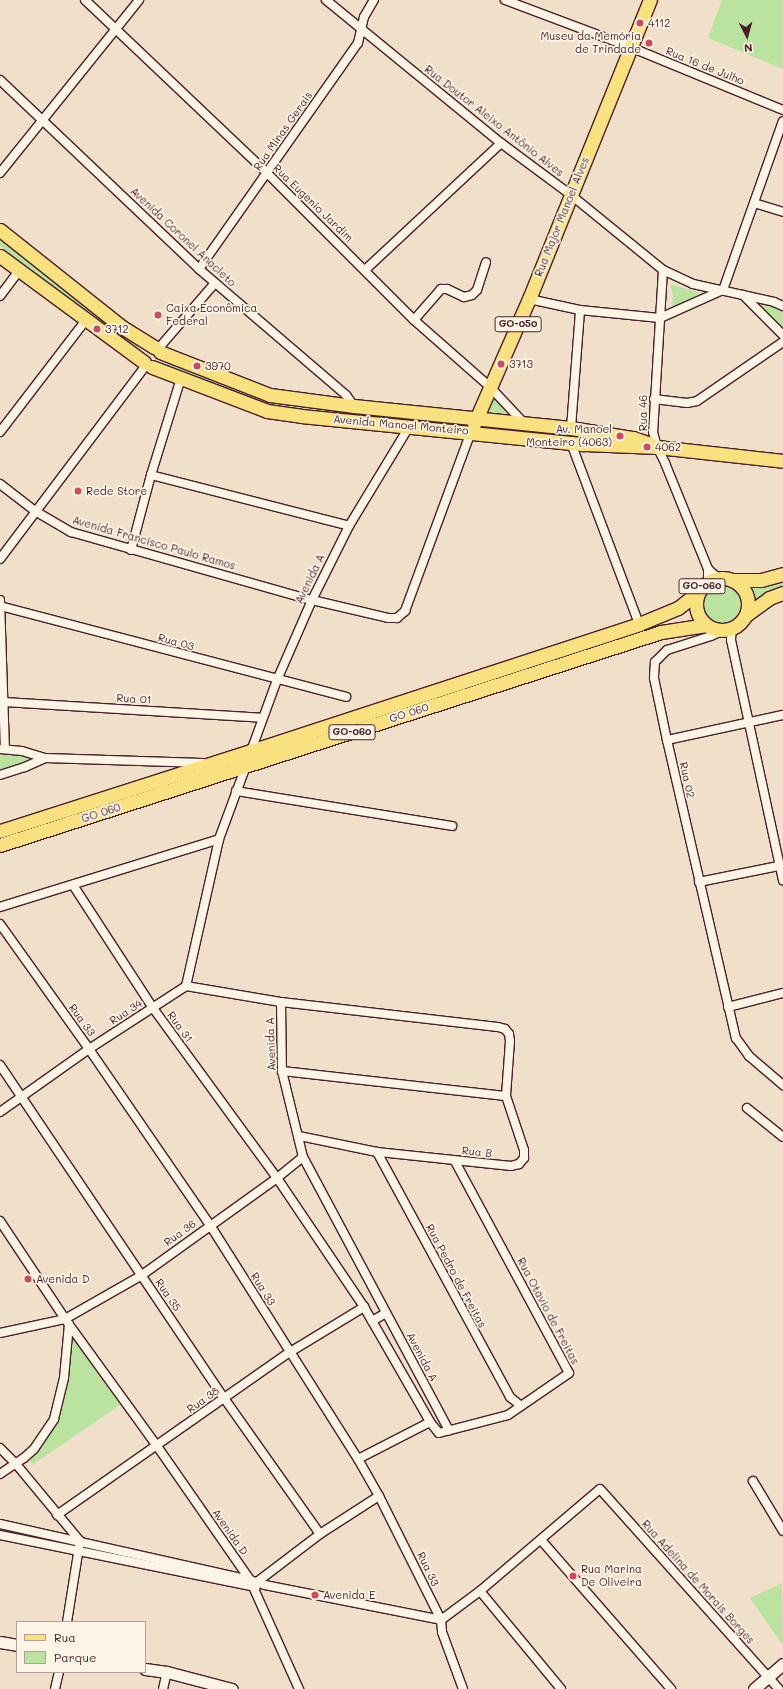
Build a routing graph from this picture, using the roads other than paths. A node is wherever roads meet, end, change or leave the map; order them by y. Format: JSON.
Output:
{"nodes":[{"id":1,"x":85,"y":0,"type":"edge"},
{"id":2,"x":139,"y":0,"type":"edge"},
{"id":3,"x":326,"y":0,"type":"edge"},
{"id":4,"x":374,"y":0,"type":"edge"},
{"id":5,"x":505,"y":0,"type":"edge"},
{"id":6,"x":650,"y":0,"type":"edge"},
{"id":7,"x":362,"y":29,"type":"junction"},
{"id":8,"x":116,"y":31,"type":"junction"},
{"id":9,"x":630,"y":47,"type":"junction"},
{"id":10,"x":0,"y":80,"type":"edge"},
{"id":11,"x":783,"y":110,"type":"edge"},
{"id":12,"x":44,"y":120,"type":"junction"},
{"id":13,"x":783,"y":121,"type":"edge"},
{"id":14,"x":501,"y":143,"type":"junction"},
{"id":15,"x":0,"y":173,"type":"edge"},
{"id":16,"x":267,"y":173,"type":"junction"},
{"id":17,"x":571,"y":194,"type":"junction"},
{"id":18,"x":754,"y":203,"type":"junction"},
{"id":19,"x":783,"y":212,"type":"edge"},
{"id":20,"x":0,"y":230,"type":"edge"},
{"id":21,"x":0,"y":256,"type":"edge"},
{"id":22,"x":486,"y":262,"type":"dead end"},
{"id":23,"x":199,"y":269,"type":"junction"},
{"id":24,"x":365,"y":270,"type":"junction"},
{"id":25,"x":663,"y":270,"type":"junction"},
{"id":26,"x":19,"y":271,"type":"junction"},
{"id":27,"x":215,"y":283,"type":"junction"},
{"id":28,"x":723,"y":290,"type":"junction"},
{"id":29,"x":743,"y":295,"type":"junction"},
{"id":30,"x":0,"y":296,"type":"edge"},
{"id":31,"x":529,"y":299,"type":"junction"},
{"id":32,"x":783,"y":306,"type":"edge"},
{"id":33,"x":580,"y":310,"type":"junction"},
{"id":34,"x":660,"y":318,"type":"junction"},
{"id":35,"x":86,"y":320,"type":"junction"},
{"id":36,"x":414,"y":320,"type":"junction"},
{"id":37,"x":783,"y":335,"type":"edge"},
{"id":38,"x":783,"y":342,"type":"edge"},
{"id":39,"x":158,"y":349,"type":"junction"},
{"id":40,"x":147,"y":364,"type":"junction"},
{"id":41,"x":181,"y":378,"type":"junction"},
{"id":42,"x":490,"y":388,"type":"junction"},
{"id":43,"x":654,"y":399,"type":"junction"},
{"id":44,"x":354,"y":406,"type":"junction"},
{"id":45,"x":476,"y":417,"type":"junction"},
{"id":46,"x":525,"y":423,"type":"junction"},
{"id":47,"x":410,"y":427,"type":"junction"},
{"id":48,"x":570,"y":428,"type":"junction"},
{"id":49,"x":585,"y":430,"type":"junction"},
{"id":50,"x":0,"y":432,"type":"edge"},
{"id":51,"x":471,"y":432,"type":"junction"},
{"id":52,"x":571,"y":442,"type":"junction"},
{"id":53,"x":584,"y":444,"type":"junction"},
{"id":54,"x":657,"y":447,"type":"junction"},
{"id":55,"x":783,"y":461,"type":"edge"},
{"id":56,"x":151,"y":475,"type":"junction"},
{"id":57,"x":0,"y":484,"type":"edge"},
{"id":58,"x":35,"y":511,"type":"junction"},
{"id":59,"x":348,"y":526,"type":"junction"},
{"id":60,"x":132,"y":550,"type":"junction"},
{"id":61,"x":0,"y":559,"type":"edge"},
{"id":62,"x":783,"y":574,"type":"edge"},
{"id":63,"x":711,"y":576,"type":"junction"},
{"id":64,"x":732,"y":580,"type":"junction"},
{"id":65,"x":783,"y":592,"type":"edge"},
{"id":66,"x":697,"y":593,"type":"junction"},
{"id":67,"x":0,"y":600,"type":"edge"},
{"id":68,"x":312,"y":600,"type":"junction"},
{"id":69,"x":0,"y":606,"type":"edge"},
{"id":70,"x":746,"y":615,"type":"junction"},
{"id":71,"x":639,"y":624,"type":"junction"},
{"id":72,"x":720,"y":631,"type":"junction"},
{"id":73,"x":1,"y":657,"type":"edge"},
{"id":74,"x":277,"y":680,"type":"junction"},
{"id":75,"x":346,"y":697,"type":"dead end"},
{"id":76,"x":4,"y":702,"type":"junction"},
{"id":77,"x":783,"y":715,"type":"edge"},
{"id":78,"x":262,"y":718,"type":"junction"},
{"id":79,"x":748,"y":723,"type":"junction"},
{"id":80,"x":666,"y":740,"type":"junction"},
{"id":81,"x":3,"y":749,"type":"edge"},
{"id":82,"x":251,"y":751,"type":"junction"},
{"id":83,"x":45,"y":758,"type":"junction"},
{"id":84,"x":210,"y":763,"type":"junction"},
{"id":85,"x":246,"y":766,"type":"junction"},
{"id":86,"x":0,"y":775,"type":"edge"},
{"id":87,"x":236,"y":791,"type":"junction"},
{"id":88,"x":452,"y":826,"type":"dead end"},
{"id":89,"x":0,"y":831,"type":"edge"},
{"id":90,"x":219,"y":839,"type":"junction"},
{"id":91,"x":0,"y":845,"type":"edge"},
{"id":92,"x":781,"y":865,"type":"edge"},
{"id":93,"x":783,"y":880,"type":"edge"},
{"id":94,"x":700,"y":882,"type":"junction"},
{"id":95,"x":73,"y":885,"type":"junction"},
{"id":96,"x":0,"y":907,"type":"edge"},
{"id":97,"x":0,"y":924,"type":"edge"},
{"id":98,"x":186,"y":986,"type":"junction"},
{"id":99,"x":783,"y":992,"type":"edge"},
{"id":100,"x":281,"y":1002,"type":"junction"},
{"id":101,"x":728,"y":1007,"type":"junction"},
{"id":102,"x":153,"y":1008,"type":"junction"},
{"id":103,"x":89,"y":1049,"type":"junction"},
{"id":104,"x":0,"y":1065,"type":"edge"},
{"id":105,"x":282,"y":1071,"type":"junction"},
{"id":106,"x":783,"y":1085,"type":"edge"},
{"id":107,"x":506,"y":1096,"type":"junction"},
{"id":108,"x":22,"y":1098,"type":"junction"},
{"id":109,"x":747,"y":1108,"type":"dead end"},
{"id":110,"x":0,"y":1112,"type":"edge"},
{"id":111,"x":299,"y":1136,"type":"junction"},
{"id":112,"x":783,"y":1137,"type":"edge"},
{"id":113,"x":377,"y":1152,"type":"junction"},
{"id":114,"x":303,"y":1157,"type":"junction"},
{"id":115,"x":455,"y":1161,"type":"junction"},
{"id":116,"x":277,"y":1178,"type":"junction"},
{"id":117,"x":0,"y":1220,"type":"edge"},
{"id":118,"x":210,"y":1225,"type":"junction"},
{"id":119,"x":142,"y":1275,"type":"junction"},
{"id":120,"x":364,"y":1307,"type":"junction"},
{"id":121,"x":386,"y":1313,"type":"junction"},
{"id":122,"x":67,"y":1321,"type":"junction"},
{"id":123,"x":372,"y":1321,"type":"junction"},
{"id":124,"x":0,"y":1333,"type":"edge"},
{"id":125,"x":290,"y":1352,"type":"junction"},
{"id":126,"x":510,"y":1397,"type":"junction"},
{"id":127,"x":224,"y":1398,"type":"junction"},
{"id":128,"x":521,"y":1406,"type":"junction"},
{"id":129,"x":505,"y":1416,"type":"junction"},
{"id":130,"x":430,"y":1422,"type":"junction"},
{"id":131,"x":449,"y":1431,"type":"junction"},
{"id":132,"x":157,"y":1446,"type":"junction"},
{"id":133,"x":0,"y":1448,"type":"edge"},
{"id":134,"x":358,"y":1459,"type":"junction"},
{"id":135,"x":16,"y":1464,"type":"junction"},
{"id":136,"x":0,"y":1474,"type":"edge"},
{"id":137,"x":753,"y":1481,"type":"dead end"},
{"id":138,"x":379,"y":1496,"type":"junction"},
{"id":139,"x":57,"y":1515,"type":"junction"},
{"id":140,"x":0,"y":1524,"type":"edge"},
{"id":141,"x":783,"y":1531,"type":"edge"},
{"id":142,"x":320,"y":1534,"type":"junction"},
{"id":143,"x":0,"y":1535,"type":"edge"},
{"id":144,"x":541,"y":1540,"type":"junction"},
{"id":145,"x":80,"y":1542,"type":"junction"},
{"id":146,"x":78,"y":1552,"type":"junction"},
{"id":147,"x":193,"y":1571,"type":"junction"},
{"id":148,"x":253,"y":1583,"type":"junction"},
{"id":149,"x":480,"y":1592,"type":"junction"},
{"id":150,"x":441,"y":1620,"type":"junction"},
{"id":151,"x":67,"y":1621,"type":"edge"},
{"id":152,"x":0,"y":1642,"type":"edge"},
{"id":153,"x":16,"y":1646,"type":"edge"},
{"id":154,"x":783,"y":1664,"type":"edge"},
{"id":155,"x":146,"y":1668,"type":"edge"},
{"id":156,"x":167,"y":1672,"type":"junction"},
{"id":157,"x":59,"y":1673,"type":"edge"},
{"id":158,"x":768,"y":1677,"type":"junction"},
{"id":159,"x":56,"y":1689,"type":"edge"},
{"id":160,"x":163,"y":1689,"type":"edge"},
{"id":161,"x":232,"y":1689,"type":"edge"},
{"id":162,"x":299,"y":1689,"type":"edge"},
{"id":163,"x":463,"y":1689,"type":"edge"},
{"id":164,"x":560,"y":1689,"type":"edge"},
{"id":165,"x":671,"y":1689,"type":"edge"},
{"id":166,"x":754,"y":1689,"type":"edge"},
{"id":167,"x":778,"y":1689,"type":"edge"}],
"edges":[{"from":1,"to":8,"type":"street","name":"Rua Eugenio Jardim"},
{"from":2,"to":8,"type":"street"},
{"from":3,"to":7,"type":"street","name":"Rua Doutor Aleixo Antônio Alves"},
{"from":4,"to":7,"type":"street","name":"Rua Minas Gerais"},
{"from":5,"to":9,"type":"street","name":"Rua 16 de Julho"},
{"from":6,"to":9,"type":"main road","name":"Rua Major Manoel Alves","number":"GO-050"},
{"from":7,"to":14,"type":"street","name":"Rua Doutor Aleixo Antônio Alves"},
{"from":7,"to":16,"type":"street","name":"Rua Minas Gerais"},
{"from":8,"to":12,"type":"street"},
{"from":8,"to":16,"type":"street","name":"Rua Eugenio Jardim"},
{"from":9,"to":11,"type":"street","name":"Rua 16 de Julho"},
{"from":9,"to":17,"type":"main road","name":"Rua Major Manoel Alves","number":"GO-050"},
{"from":10,"to":12,"type":"street","name":"Avenida Coronel Anacleto"},
{"from":12,"to":15,"type":"street"},
{"from":12,"to":23,"type":"street","name":"Avenida Coronel Anacleto"},
{"from":13,"to":18,"type":"street"},
{"from":14,"to":17,"type":"street","name":"Rua Doutor Aleixo Antônio Alves"},
{"from":14,"to":24,"type":"street"},
{"from":16,"to":23,"type":"street","name":"Rua Minas Gerais"},
{"from":16,"to":24,"type":"street","name":"Rua Eugenio Jardim"},
{"from":17,"to":25,"type":"street","name":"Rua Doutor Aleixo Antônio Alves"},
{"from":17,"to":31,"type":"main road","name":"Rua Major Manoel Alves","number":"GO-050"},
{"from":18,"to":19,"type":"street"},
{"from":18,"to":28,"type":"street"},
{"from":20,"to":39,"type":"main road","name":"Avenida Manoel Monteiro"},
{"from":21,"to":26,"type":"main road","name":"Avenida Manoel Monteiro"},
{"from":22,"to":36,"type":"street"},
{"from":23,"to":27,"type":"street","name":"Avenida Coronel Anacleto"},
{"from":24,"to":36,"type":"street","name":"Rua Eugenio Jardim"},
{"from":25,"to":28,"type":"street","name":"Rua Doutor Aleixo Antônio Alves"},
{"from":25,"to":34,"type":"street","name":"Rua 46"},
{"from":26,"to":30,"type":"street"},
{"from":26,"to":35,"type":"main road","name":"Avenida Manoel Monteiro"},
{"from":27,"to":39,"type":"street"},
{"from":27,"to":44,"type":"street","name":"Avenida Coronel Anacleto"},
{"from":28,"to":29,"type":"street","name":"Rua Doutor Aleixo Antônio Alves"},
{"from":28,"to":34,"type":"street"},
{"from":29,"to":32,"type":"street","name":"Rua Doutor Aleixo Antônio Alves"},
{"from":29,"to":37,"type":"street"},
{"from":31,"to":33,"type":"street"},
{"from":31,"to":42,"type":"main road","name":"Rua Major Manoel Alves","number":"GO-050"},
{"from":33,"to":34,"type":"street"},
{"from":33,"to":48,"type":"street"},
{"from":34,"to":43,"type":"street","name":"Rua 46"},
{"from":35,"to":40,"type":"main road","name":"Avenida Manoel Monteiro"},
{"from":35,"to":50,"type":"street"},
{"from":36,"to":42,"type":"street","name":"Rua Eugenio Jardim"},
{"from":38,"to":43,"type":"street"},
{"from":39,"to":40,"type":"main road"},
{"from":39,"to":44,"type":"main road","name":"Avenida Manoel Monteiro"},
{"from":40,"to":41,"type":"main road","name":"Avenida Manoel Monteiro"},
{"from":40,"to":58,"type":"street"},
{"from":41,"to":47,"type":"main road","name":"Avenida Manoel Monteiro"},
{"from":41,"to":56,"type":"street"},
{"from":42,"to":45,"type":"main road","name":"Rua Major Manoel Alves","number":"GO-050"},
{"from":42,"to":46,"type":"street","name":"Rua Eugenio Jardim"},
{"from":43,"to":54,"type":"street","name":"Rua 46"},
{"from":44,"to":45,"type":"main road","name":"Avenida Manoel Monteiro"},
{"from":45,"to":46,"type":"main road","name":"Avenida Manoel Monteiro"},
{"from":45,"to":51,"type":"main road","name":"Rua Major Manoel Alves","number":"GO-050"},
{"from":46,"to":48,"type":"main road","name":"Avenida Manoel Monteiro"},
{"from":47,"to":51,"type":"main road","name":"Avenida Manoel Monteiro"},
{"from":47,"to":59,"type":"street","name":"Avenida A"},
{"from":48,"to":49,"type":"main road","name":"Avenida Manoel Monteiro"},
{"from":49,"to":53,"type":"main road"},
{"from":49,"to":54,"type":"main road","name":"Avenida Manoel Monteiro"},
{"from":51,"to":52,"type":"main road","name":"Avenida Manoel Monteiro"},
{"from":51,"to":68,"type":"street","number":"GO-050"},
{"from":52,"to":53,"type":"main road","name":"Avenida Manoel Monteiro"},
{"from":52,"to":71,"type":"street"},
{"from":53,"to":54,"type":"main road","name":"Avenida Manoel Monteiro"},
{"from":54,"to":55,"type":"main road","name":"Avenida Manoel Monteiro"},
{"from":54,"to":63,"type":"street","name":"Rua 46"},
{"from":56,"to":59,"type":"street"},
{"from":56,"to":60,"type":"street"},
{"from":57,"to":58,"type":"street","name":"Avenida Francisco Paulo Ramos"},
{"from":58,"to":60,"type":"street","name":"Avenida Francisco Paulo Ramos"},
{"from":58,"to":61,"type":"street"},
{"from":59,"to":68,"type":"street","name":"Avenida A"},
{"from":60,"to":68,"type":"street","name":"Avenida Francisco Paulo Ramos"},
{"from":62,"to":64,"type":"main road","number":"GO-060"},
{"from":63,"to":64,"type":"main road","number":"GO-060"},
{"from":63,"to":66,"type":"main road","number":"GO-060"},
{"from":64,"to":70,"type":"main road","number":"GO-060"},
{"from":65,"to":70,"type":"main road"},
{"from":66,"to":71,"type":"main road","name":"GO 060","number":"GO-060"},
{"from":66,"to":72,"type":"main road","number":"GO-060"},
{"from":67,"to":69,"type":"street"},
{"from":68,"to":74,"type":"street","name":"Avenida A"},
{"from":69,"to":73,"type":"street"},
{"from":69,"to":74,"type":"street","name":"Rua 03"},
{"from":70,"to":72,"type":"main road"},
{"from":71,"to":82,"type":"main road","name":"GO 060","number":"GO-060"},
{"from":72,"to":79,"type":"street"},
{"from":72,"to":80,"type":"street","name":"Rua 02"},
{"from":72,"to":85,"type":"main road","name":"GO 060","number":"GO-060"},
{"from":73,"to":76,"type":"street"},
{"from":74,"to":75,"type":"street","name":"Rua 03"},
{"from":74,"to":78,"type":"street","name":"Avenida A"},
{"from":76,"to":78,"type":"street","name":"Rua 01"},
{"from":76,"to":81,"type":"street"},
{"from":77,"to":79,"type":"street"},
{"from":78,"to":82,"type":"street","name":"Avenida A"},
{"from":79,"to":80,"type":"street"},
{"from":79,"to":92,"type":"street"},
{"from":80,"to":94,"type":"street","name":"Rua 02"},
{"from":81,"to":83,"type":"street"},
{"from":82,"to":84,"type":"main road","name":"GO 060","number":"GO-060"},
{"from":83,"to":84,"type":"street"},
{"from":83,"to":86,"type":"street"},
{"from":84,"to":89,"type":"main road","name":"GO 060","number":"GO-060"},
{"from":85,"to":87,"type":"street"},
{"from":85,"to":91,"type":"main road","name":"GO 060","number":"GO-060"},
{"from":87,"to":88,"type":"street"},
{"from":87,"to":90,"type":"street"},
{"from":90,"to":95,"type":"street"},
{"from":90,"to":98,"type":"street"},
{"from":92,"to":93,"type":"street"},
{"from":92,"to":94,"type":"street"},
{"from":94,"to":101,"type":"street","name":"Rua 02"},
{"from":95,"to":96,"type":"street"},
{"from":95,"to":102,"type":"street","name":"Rua 31"},
{"from":97,"to":103,"type":"street","name":"Rua 33"},
{"from":98,"to":100,"type":"street"},
{"from":98,"to":102,"type":"street","name":"Rua 34"},
{"from":99,"to":101,"type":"street"},
{"from":100,"to":105,"type":"street","name":"Avenida A"},
{"from":100,"to":107,"type":"street","name":"Rua B"},
{"from":101,"to":106,"type":"street","name":"Rua 02"},
{"from":102,"to":103,"type":"street","name":"Rua 34"},
{"from":102,"to":116,"type":"street","name":"Rua 31"},
{"from":103,"to":108,"type":"street","name":"Rua 34"},
{"from":103,"to":118,"type":"street","name":"Rua 33"},
{"from":104,"to":108,"type":"street","name":"Rua 35"},
{"from":105,"to":107,"type":"street"},
{"from":105,"to":111,"type":"street","name":"Avenida A"},
{"from":107,"to":115,"type":"street","name":"Rua B"},
{"from":108,"to":110,"type":"street","name":"Rua 34"},
{"from":108,"to":119,"type":"street","name":"Rua 35"},
{"from":109,"to":112,"type":"street"},
{"from":111,"to":113,"type":"street","name":"Rua B"},
{"from":111,"to":114,"type":"street","name":"Avenida A"},
{"from":113,"to":115,"type":"street","name":"Rua B"},
{"from":113,"to":126,"type":"street","name":"Rua Pedro de Freitas"},
{"from":114,"to":116,"type":"street","name":"Rua 36"},
{"from":114,"to":121,"type":"street","name":"Avenida A"},
{"from":115,"to":128,"type":"street","name":"Rua Otávio de Freitas"},
{"from":116,"to":118,"type":"street","name":"Rua 36"},
{"from":116,"to":120,"type":"street"},
{"from":117,"to":122,"type":"street","name":"Avenida D"},
{"from":118,"to":119,"type":"street","name":"Rua 36"},
{"from":118,"to":125,"type":"street","name":"Rua 33"},
{"from":119,"to":122,"type":"street","name":"Rua 36"},
{"from":119,"to":127,"type":"street","name":"Rua 35"},
{"from":120,"to":123,"type":"street"},
{"from":120,"to":125,"type":"street","name":"Rua 38"},
{"from":121,"to":123,"type":"street"},
{"from":121,"to":131,"type":"street","name":"Avenida A"},
{"from":122,"to":124,"type":"street","name":"Rua 36"},
{"from":122,"to":132,"type":"street","name":"Avenida D"},
{"from":122,"to":135,"type":"street"},
{"from":123,"to":130,"type":"street"},
{"from":125,"to":127,"type":"street","name":"Rua 38"},
{"from":125,"to":134,"type":"street","name":"Rua 33"},
{"from":126,"to":128,"type":"street","name":"Rua Pedro de Freitas"},
{"from":126,"to":129,"type":"street"},
{"from":127,"to":132,"type":"street","name":"Rua 38"},
{"from":127,"to":142,"type":"street","name":"Rua 35"},
{"from":128,"to":129,"type":"street","name":"Rua Otávio de Freitas"},
{"from":129,"to":131,"type":"street","name":"Rua Otávio de Freitas"},
{"from":130,"to":131,"type":"street"},
{"from":130,"to":134,"type":"street"},
{"from":132,"to":139,"type":"street","name":"Rua 38"},
{"from":132,"to":148,"type":"street","name":"Avenida D"},
{"from":133,"to":135,"type":"street"},
{"from":134,"to":138,"type":"street","name":"Rua 33"},
{"from":135,"to":136,"type":"street"},
{"from":135,"to":139,"type":"street"},
{"from":137,"to":141,"type":"street"},
{"from":138,"to":142,"type":"street"},
{"from":138,"to":150,"type":"street","name":"Rua 33"},
{"from":139,"to":145,"type":"street"},
{"from":140,"to":145,"type":"street"},
{"from":142,"to":148,"type":"street"},
{"from":143,"to":146,"type":"street"},
{"from":144,"to":149,"type":"street"},
{"from":144,"to":158,"type":"street","name":"Rua Adelina de Morais Borges"},
{"from":144,"to":165,"type":"street"},
{"from":145,"to":146,"type":"street"},
{"from":145,"to":147,"type":"street"},
{"from":146,"to":147,"type":"street"},
{"from":146,"to":151,"type":"street"},
{"from":147,"to":148,"type":"street"},
{"from":148,"to":150,"type":"street"},
{"from":148,"to":162,"type":"street","name":"Avenida D"},
{"from":149,"to":150,"type":"street"},
{"from":149,"to":164,"type":"street"},
{"from":150,"to":163,"type":"street","name":"Rua 33"},
{"from":152,"to":153,"type":"street"},
{"from":154,"to":158,"type":"street"},
{"from":155,"to":156,"type":"street"},
{"from":156,"to":160,"type":"street"},
{"from":156,"to":161,"type":"street"},
{"from":157,"to":159,"type":"street"},
{"from":158,"to":166,"type":"street"},
{"from":158,"to":167,"type":"street","name":"Rua Adelina de Morais Borges"}]}
